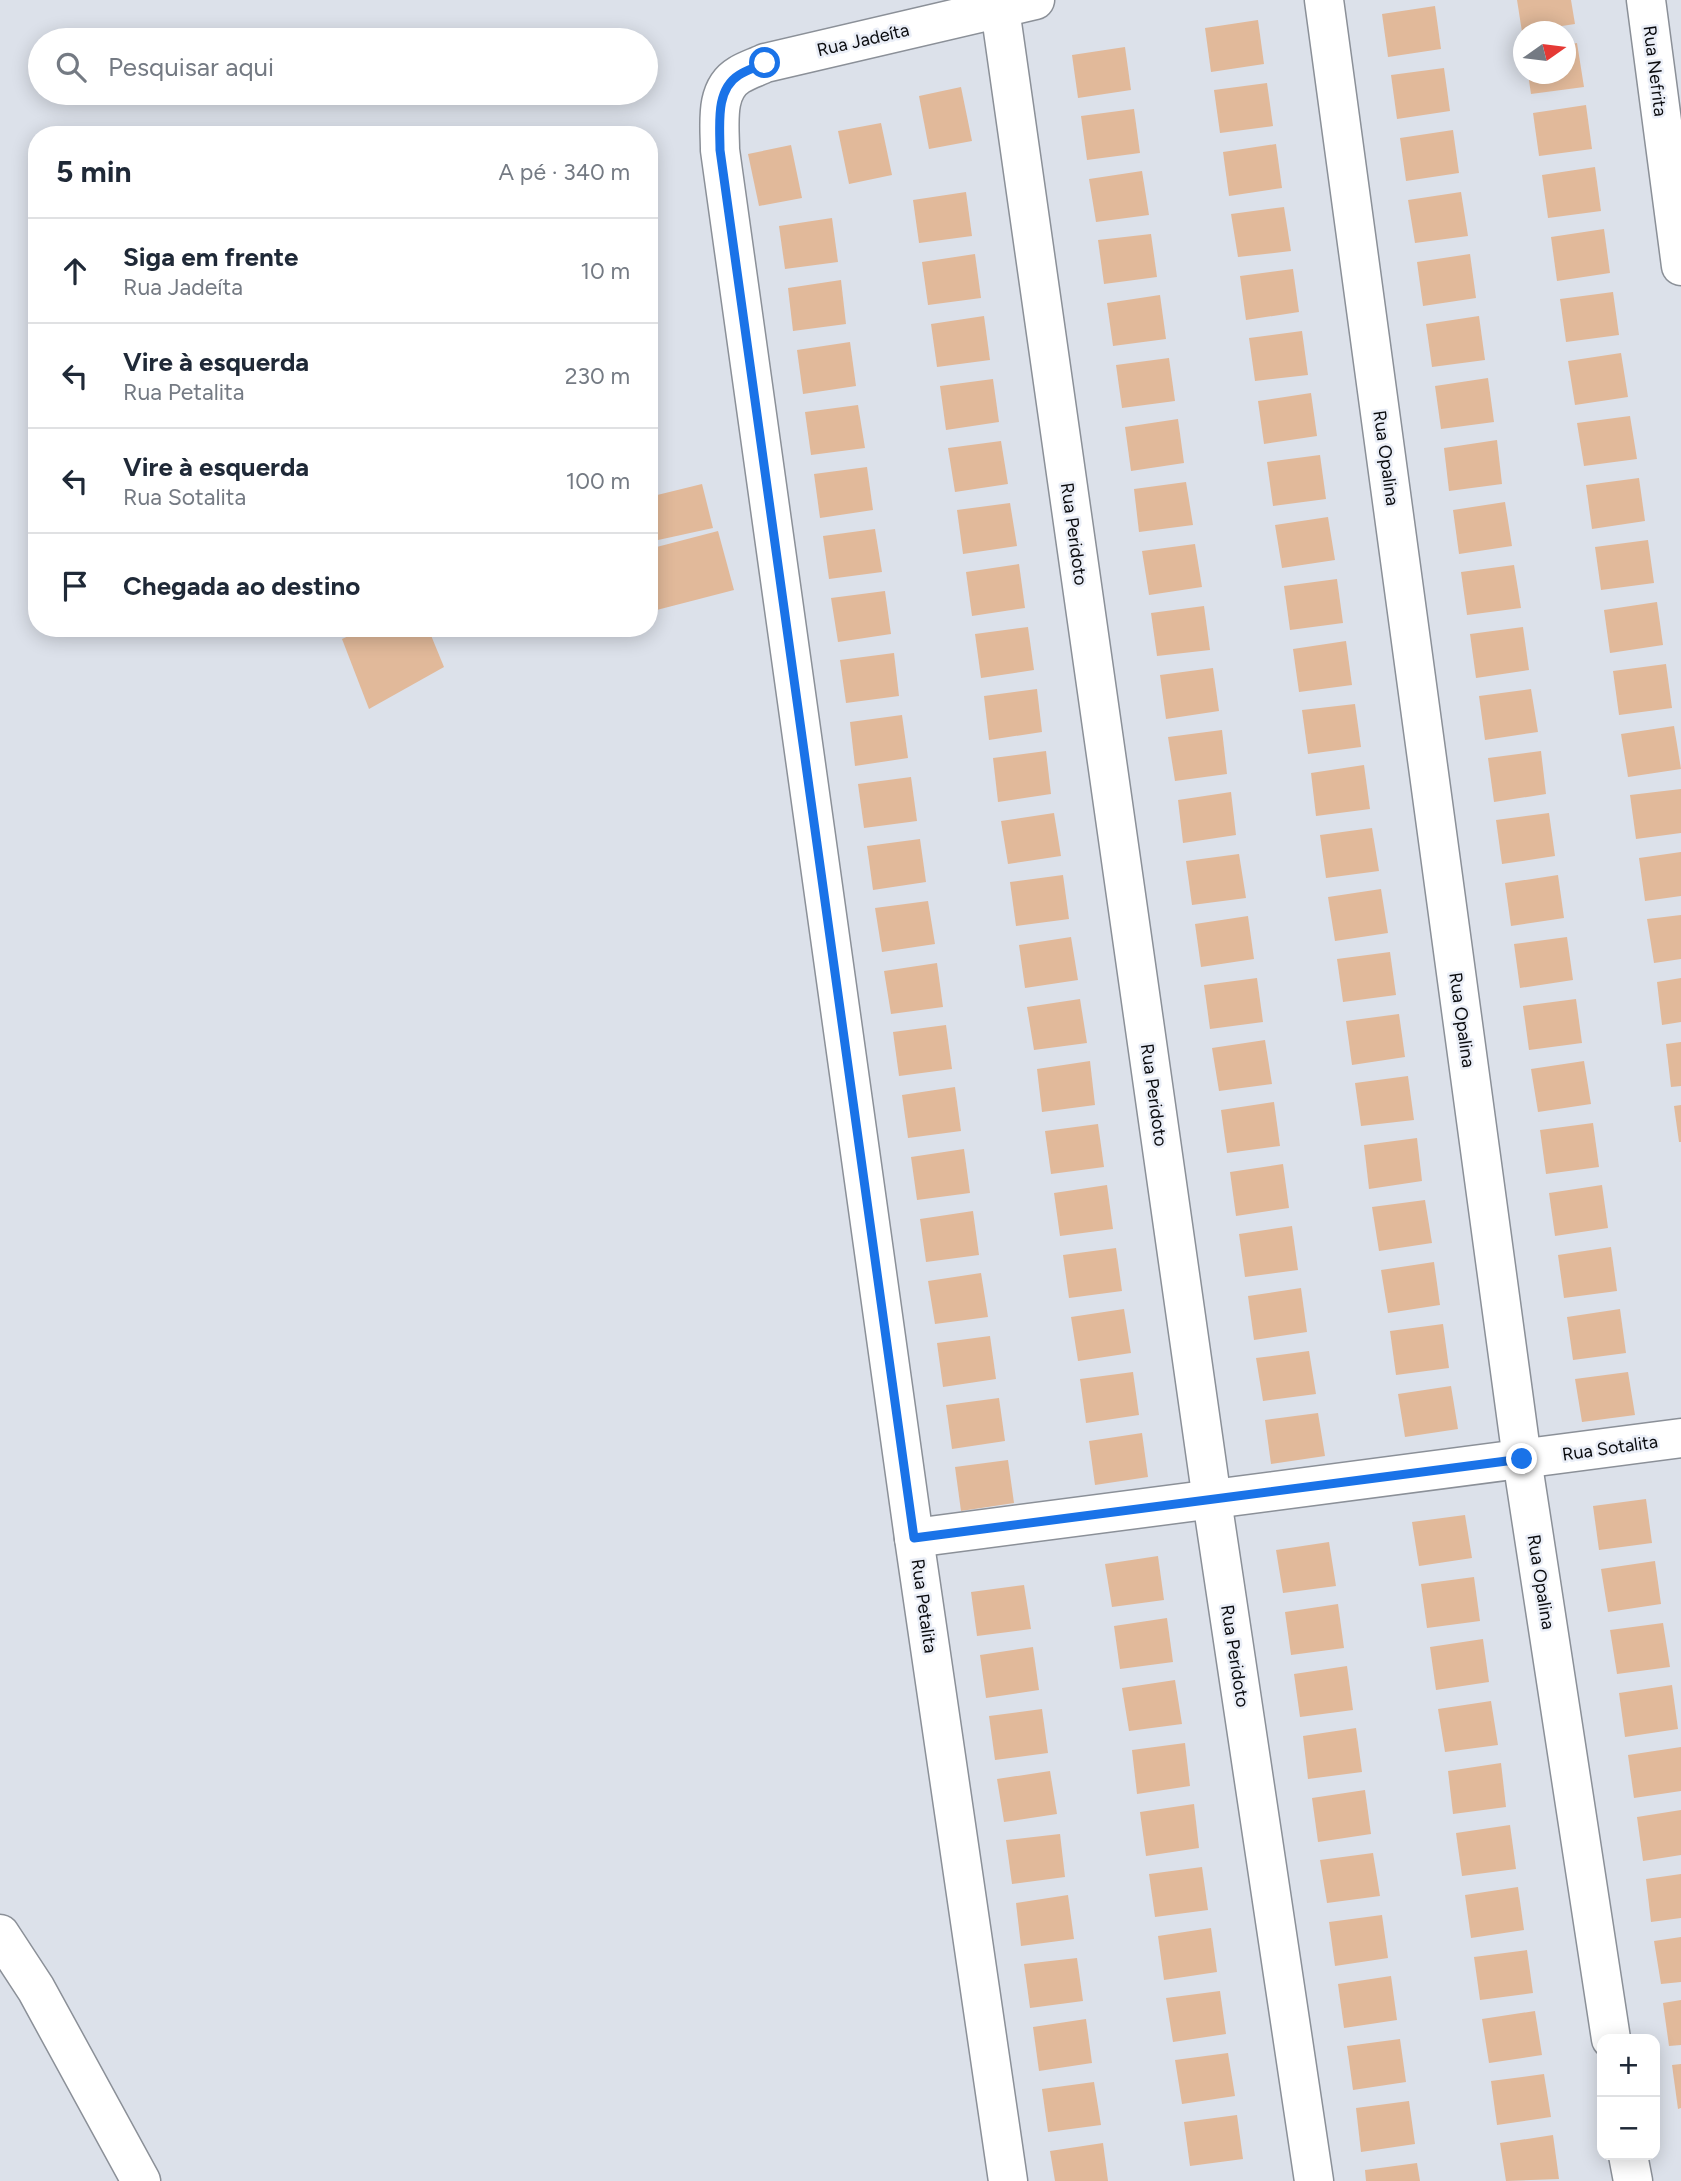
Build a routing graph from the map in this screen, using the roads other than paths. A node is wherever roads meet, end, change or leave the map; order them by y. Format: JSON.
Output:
{"nodes":[{"id":1,"x":1324,"y":0,"type":"edge"},
{"id":2,"x":1646,"y":0,"type":"edge"},
{"id":3,"x":1017,"y":4,"type":"edge"},
{"id":4,"x":720,"y":115,"type":"joint"},
{"id":5,"x":1681,"y":266,"type":"edge"},
{"id":6,"x":1681,"y":1438,"type":"edge"},
{"id":7,"x":1522,"y":1459,"type":"junction"},
{"id":8,"x":1212,"y":1500,"type":"junction"},
{"id":9,"x":914,"y":1538,"type":"junction"},
{"id":10,"x":0,"y":1934,"type":"edge"},
{"id":11,"x":1610,"y":2034,"type":"edge"},
{"id":12,"x":1630,"y":2160,"type":"edge"},
{"id":13,"x":141,"y":2181,"type":"edge"},
{"id":14,"x":1008,"y":2181,"type":"edge"},
{"id":15,"x":1314,"y":2181,"type":"edge"},
{"id":16,"x":1633,"y":2181,"type":"edge"}],
"edges":[{"from":1,"to":7,"type":"street","name":"Rua Opalina"},
{"from":2,"to":5,"type":"street","name":"Rua Nefrita"},
{"from":3,"to":4,"type":"street","name":"Rua Jadeíta"},
{"from":3,"to":8,"type":"street","name":"Rua Peridoto"},
{"from":4,"to":9,"type":"street","name":"Rua Petalita"},
{"from":6,"to":7,"type":"street","name":"Rua Sotalita"},
{"from":7,"to":8,"type":"street","name":"Rua Sotalita"},
{"from":7,"to":11,"type":"street","name":"Rua Opalina"},
{"from":8,"to":9,"type":"street","name":"Rua Sotalita"},
{"from":8,"to":15,"type":"street","name":"Rua Peridoto"},
{"from":9,"to":14,"type":"street","name":"Rua Petalita"},
{"from":10,"to":13,"type":"street"},
{"from":12,"to":16,"type":"street"}]}
